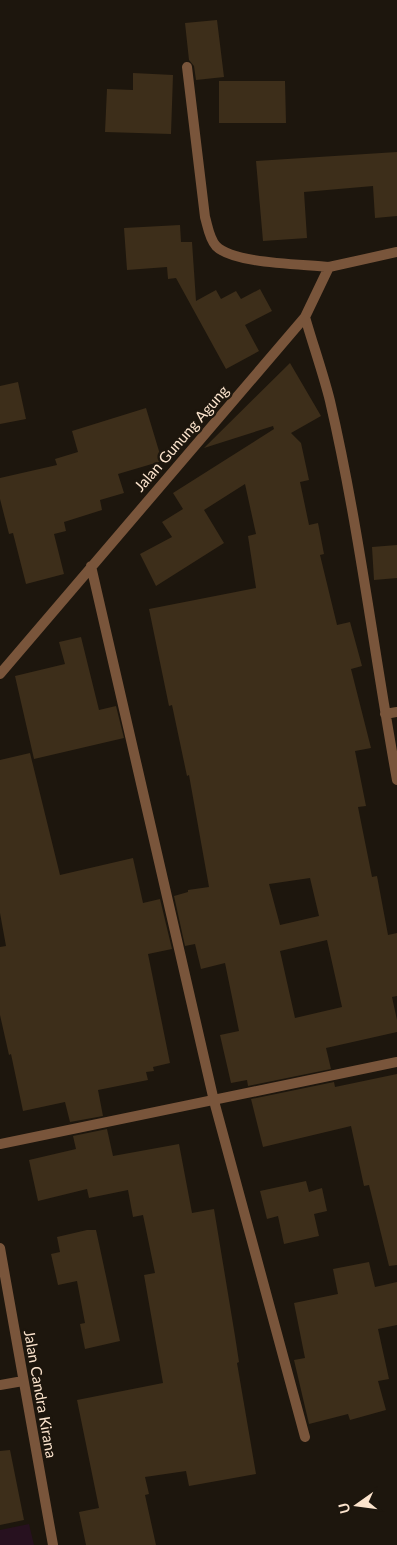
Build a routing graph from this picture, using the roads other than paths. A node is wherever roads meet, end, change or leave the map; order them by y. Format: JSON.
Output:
{"nodes":[{"id":1,"x":187,"y":67,"type":"dead end"},
{"id":2,"x":397,"y":252,"type":"edge"},
{"id":3,"x":329,"y":267,"type":"junction"},
{"id":4,"x":305,"y":317,"type":"junction"},
{"id":5,"x":91,"y":566,"type":"junction"},
{"id":6,"x":0,"y":674,"type":"edge"},
{"id":7,"x":397,"y":712,"type":"edge"},
{"id":8,"x":385,"y":714,"type":"junction"},
{"id":9,"x":397,"y":780,"type":"edge"},
{"id":10,"x":397,"y":1062,"type":"edge"},
{"id":11,"x":214,"y":1101,"type":"junction"},
{"id":12,"x":0,"y":1144,"type":"edge"},
{"id":13,"x":0,"y":1248,"type":"edge"},
{"id":14,"x":22,"y":1381,"type":"junction"},
{"id":15,"x":0,"y":1385,"type":"edge"},
{"id":16,"x":305,"y":1437,"type":"dead end"},
{"id":17,"x":52,"y":1545,"type":"edge"}],
"edges":[{"from":1,"to":3,"type":"street"},
{"from":2,"to":3,"type":"street"},
{"from":3,"to":4,"type":"street","name":"Jalan Gunung Agung"},
{"from":4,"to":5,"type":"street","name":"Jalan Gunung Agung"},
{"from":4,"to":8,"type":"street"},
{"from":5,"to":6,"type":"street","name":"Jalan Gunung Agung"},
{"from":5,"to":11,"type":"street"},
{"from":7,"to":8,"type":"street"},
{"from":8,"to":9,"type":"street"},
{"from":10,"to":11,"type":"street"},
{"from":11,"to":12,"type":"street"},
{"from":11,"to":16,"type":"street"},
{"from":13,"to":14,"type":"street","name":"Jalan Candra Kirana"},
{"from":14,"to":15,"type":"street"},
{"from":14,"to":17,"type":"street","name":"Jalan Candra Kirana"}]}
